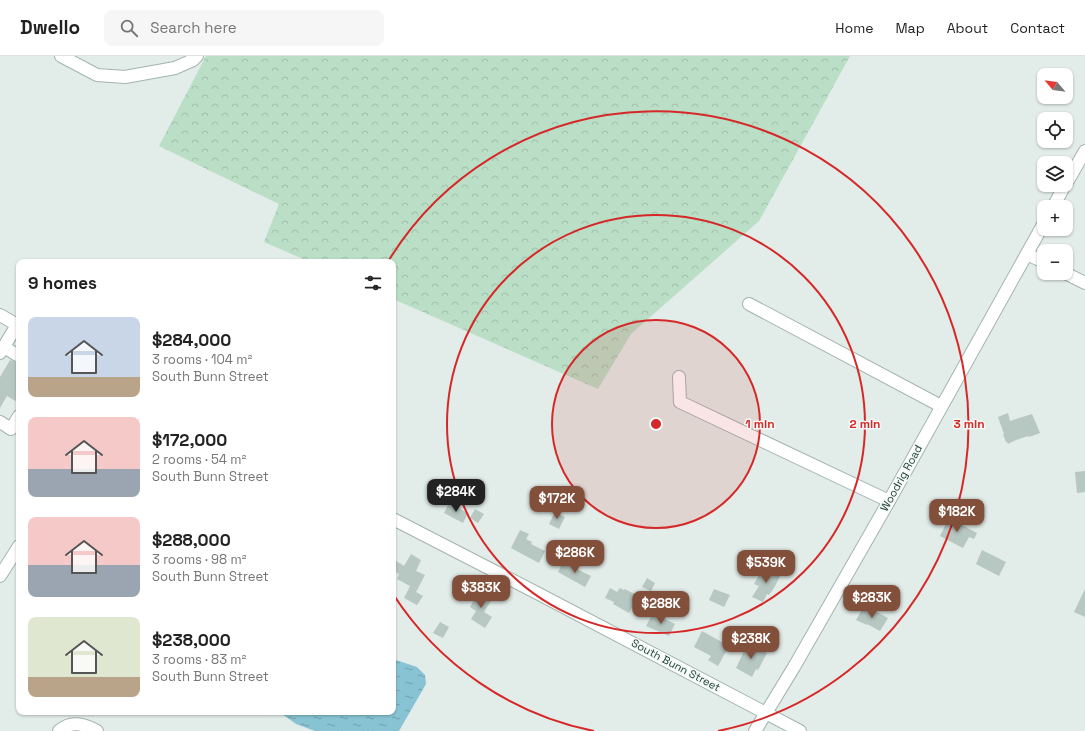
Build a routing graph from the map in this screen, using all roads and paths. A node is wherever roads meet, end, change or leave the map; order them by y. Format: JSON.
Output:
{"nodes":[{"id":1,"x":61,"y":56,"type":"edge"},
{"id":2,"x":197,"y":56,"type":"edge"},
{"id":3,"x":1085,"y":150,"type":"edge"},
{"id":4,"x":1073,"y":171,"type":"edge"},
{"id":5,"x":1037,"y":236,"type":"edge"},
{"id":6,"x":1027,"y":254,"type":"junction"},
{"id":7,"x":1037,"y":259,"type":"edge"},
{"id":8,"x":1073,"y":277,"type":"edge"},
{"id":9,"x":1085,"y":283,"type":"edge"},
{"id":10,"x":749,"y":304,"type":"dead end"},
{"id":11,"x":0,"y":315,"type":"edge"},
{"id":12,"x":16,"y":324,"type":"edge"},
{"id":13,"x":16,"y":328,"type":"edge"},
{"id":14,"x":2,"y":350,"type":"edge"},
{"id":15,"x":16,"y":355,"type":"edge"},
{"id":16,"x":679,"y":377,"type":"dead end"},
{"id":17,"x":941,"y":406,"type":"junction"},
{"id":18,"x":16,"y":421,"type":"edge"},
{"id":19,"x":0,"y":422,"type":"edge"},
{"id":20,"x":889,"y":501,"type":"junction"},
{"id":21,"x":396,"y":521,"type":"edge"},
{"id":22,"x":16,"y":551,"type":"edge"},
{"id":23,"x":0,"y":576,"type":"edge"},
{"id":24,"x":766,"y":714,"type":"junction"},
{"id":25,"x":59,"y":731,"type":"edge"},
{"id":26,"x":97,"y":731,"type":"edge"},
{"id":27,"x":755,"y":731,"type":"edge"},
{"id":28,"x":800,"y":731,"type":"edge"}],
"edges":[{"from":1,"to":2,"type":"street"},
{"from":3,"to":4,"type":"street"},
{"from":5,"to":6,"type":"street","name":"Woodrig Road"},
{"from":6,"to":7,"type":"street"},
{"from":6,"to":17,"type":"street","name":"Woodrig Road"},
{"from":8,"to":9,"type":"street"},
{"from":10,"to":17,"type":"street"},
{"from":11,"to":12,"type":"street"},
{"from":13,"to":14,"type":"street"},
{"from":14,"to":15,"type":"street"},
{"from":16,"to":20,"type":"street"},
{"from":17,"to":20,"type":"street","name":"Woodrig Road"},
{"from":18,"to":19,"type":"street"},
{"from":20,"to":24,"type":"street","name":"Woodrig Road"},
{"from":21,"to":24,"type":"street","name":"South Bunn Street"},
{"from":22,"to":23,"type":"street"},
{"from":24,"to":27,"type":"street","name":"Woodrig Road"},
{"from":24,"to":28,"type":"street","name":"South Bunn Street"},
{"from":25,"to":26,"type":"street"}]}
